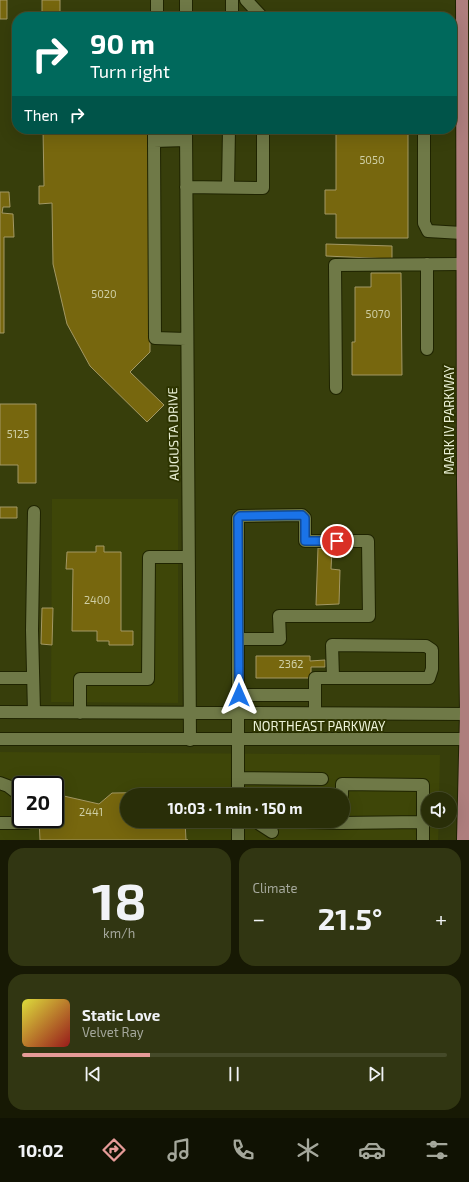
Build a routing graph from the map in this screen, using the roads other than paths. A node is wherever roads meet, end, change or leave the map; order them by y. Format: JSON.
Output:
{"nodes":[{"id":1,"x":157,"y":0,"type":"edge"},
{"id":2,"x":186,"y":0,"type":"edge"},
{"id":3,"x":232,"y":0,"type":"edge"},
{"id":4,"x":246,"y":0,"type":"edge"},
{"id":5,"x":462,"y":0,"type":"edge"},
{"id":6,"x":157,"y":12,"type":"edge"},
{"id":7,"x":186,"y":12,"type":"edge"},
{"id":8,"x":232,"y":12,"type":"edge"},
{"id":9,"x":257,"y":12,"type":"edge"},
{"id":10,"x":229,"y":134,"type":"edge"},
{"id":11,"x":263,"y":134,"type":"edge"},
{"id":12,"x":424,"y":134,"type":"edge"},
{"id":13,"x":154,"y":135,"type":"edge"},
{"id":14,"x":186,"y":135,"type":"edge"},
{"id":15,"x":186,"y":186,"type":"junction"},
{"id":16,"x":228,"y":187,"type":"junction"},
{"id":17,"x":462,"y":233,"type":"junction"},
{"id":18,"x":427,"y":264,"type":"junction"},
{"id":19,"x":462,"y":264,"type":"junction"},
{"id":20,"x":186,"y":339,"type":"junction"},
{"id":21,"x":427,"y":349,"type":"dead end"},
{"id":22,"x":336,"y":388,"type":"dead end"},
{"id":23,"x":34,"y":512,"type":"dead end"},
{"id":24,"x":188,"y":557,"type":"junction"},
{"id":25,"x":238,"y":639,"type":"junction"},
{"id":26,"x":333,"y":677,"type":"junction"},
{"id":27,"x":0,"y":678,"type":"edge"},
{"id":28,"x":33,"y":678,"type":"junction"},
{"id":29,"x":239,"y":695,"type":"junction"},
{"id":30,"x":315,"y":695,"type":"junction"},
{"id":31,"x":0,"y":712,"type":"edge"},
{"id":32,"x":34,"y":712,"type":"junction"},
{"id":33,"x":80,"y":713,"type":"junction"},
{"id":34,"x":190,"y":713,"type":"junction"},
{"id":35,"x":239,"y":713,"type":"junction"},
{"id":36,"x":315,"y":713,"type":"junction"},
{"id":37,"x":467,"y":714,"type":"edge"},
{"id":38,"x":0,"y":739,"type":"edge"},
{"id":39,"x":190,"y":740,"type":"junction"},
{"id":40,"x":238,"y":740,"type":"junction"},
{"id":41,"x":467,"y":740,"type":"edge"},
{"id":42,"x":238,"y":778,"type":"junction"},
{"id":43,"x":322,"y":779,"type":"dead end"},
{"id":44,"x":0,"y":783,"type":"edge"},
{"id":45,"x":238,"y":788,"type":"edge"},
{"id":46,"x":342,"y":788,"type":"edge"},
{"id":47,"x":12,"y":789,"type":"edge"},
{"id":48,"x":423,"y":792,"type":"edge"},
{"id":49,"x":350,"y":822,"type":"edge"},
{"id":50,"x":421,"y":822,"type":"edge"},
{"id":51,"x":0,"y":823,"type":"edge"},
{"id":52,"x":12,"y":823,"type":"edge"},
{"id":53,"x":238,"y":828,"type":"edge"},
{"id":54,"x":281,"y":828,"type":"edge"},
{"id":55,"x":422,"y":828,"type":"edge"},
{"id":56,"x":271,"y":829,"type":"edge"},
{"id":57,"x":238,"y":840,"type":"edge"},
{"id":58,"x":423,"y":840,"type":"edge"},
{"id":59,"x":464,"y":840,"type":"edge"}],
"edges":[{"from":1,"to":6,"type":"street"},
{"from":2,"to":7,"type":"street"},
{"from":3,"to":8,"type":"street"},
{"from":4,"to":9,"type":"street"},
{"from":5,"to":17,"type":"main road","name":"MARK IV PARKWAY"},
{"from":10,"to":16,"type":"street"},
{"from":11,"to":16,"type":"street"},
{"from":12,"to":17,"type":"street"},
{"from":13,"to":14,"type":"street"},
{"from":13,"to":20,"type":"street"},
{"from":14,"to":15,"type":"street","name":"AUGUSTA DRIVE"},
{"from":15,"to":16,"type":"street"},
{"from":15,"to":20,"type":"street","name":"AUGUSTA DRIVE"},
{"from":17,"to":19,"type":"main road","name":"MARK IV PARKWAY"},
{"from":18,"to":19,"type":"street"},
{"from":18,"to":21,"type":"street"},
{"from":18,"to":22,"type":"street"},
{"from":19,"to":37,"type":"main road","name":"MARK IV PARKWAY"},
{"from":20,"to":24,"type":"street","name":"AUGUSTA DRIVE"},
{"from":23,"to":28,"type":"street"},
{"from":24,"to":33,"type":"street"},
{"from":24,"to":34,"type":"street","name":"AUGUSTA DRIVE"},
{"from":25,"to":25,"type":"street"},
{"from":25,"to":29,"type":"street"},
{"from":26,"to":26,"type":"street"},
{"from":26,"to":30,"type":"street"},
{"from":27,"to":28,"type":"street"},
{"from":28,"to":32,"type":"street"},
{"from":29,"to":30,"type":"street"},
{"from":29,"to":35,"type":"street"},
{"from":30,"to":36,"type":"street"},
{"from":31,"to":32,"type":"street","name":"NORTHEAST PARKWAY"},
{"from":32,"to":33,"type":"street","name":"NORTHEAST PARKWAY"},
{"from":33,"to":34,"type":"street","name":"NORTHEAST PARKWAY"},
{"from":34,"to":35,"type":"street","name":"NORTHEAST PARKWAY"},
{"from":34,"to":39,"type":"street","name":"AUGUSTA DRIVE"},
{"from":35,"to":36,"type":"street","name":"NORTHEAST PARKWAY"},
{"from":35,"to":40,"type":"street"},
{"from":36,"to":37,"type":"street","name":"NORTHEAST PARKWAY"},
{"from":37,"to":41,"type":"main road","name":"MARK IV PARKWAY"},
{"from":38,"to":39,"type":"street","name":"NORTHEAST PARKWAY"},
{"from":39,"to":40,"type":"street","name":"NORTHEAST PARKWAY"},
{"from":40,"to":41,"type":"street","name":"NORTHEAST PARKWAY"},
{"from":40,"to":42,"type":"street"},
{"from":41,"to":59,"type":"main road","name":"MARK IV PARKWAY"},
{"from":42,"to":43,"type":"street"},
{"from":42,"to":45,"type":"street"},
{"from":44,"to":47,"type":"street"},
{"from":46,"to":48,"type":"street"},
{"from":49,"to":50,"type":"street"},
{"from":51,"to":52,"type":"street"},
{"from":53,"to":57,"type":"street"},
{"from":54,"to":56,"type":"street"},
{"from":55,"to":58,"type":"street"}]}
